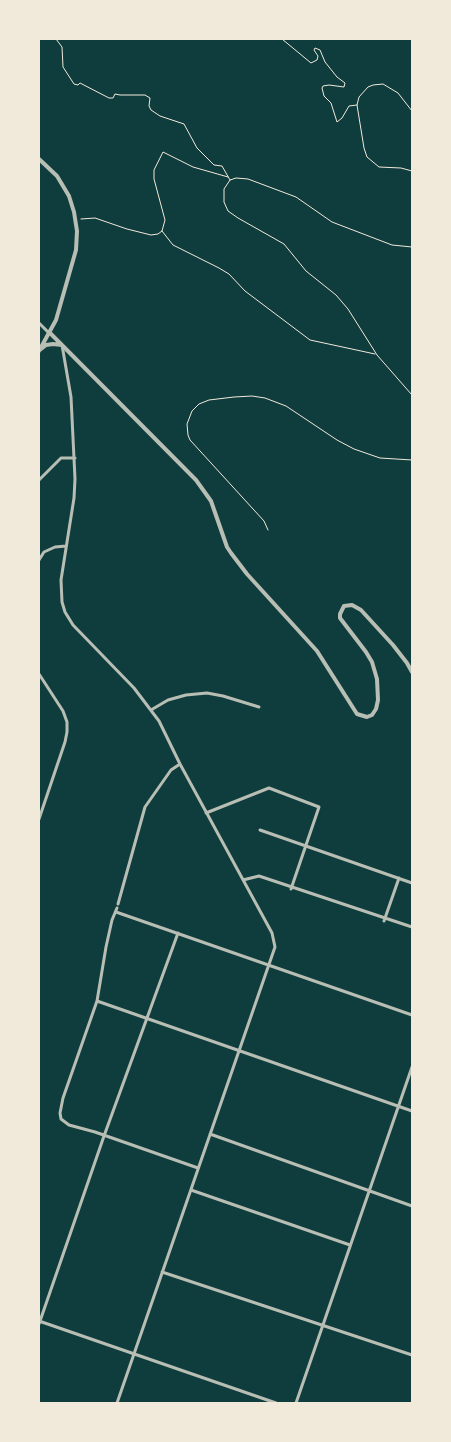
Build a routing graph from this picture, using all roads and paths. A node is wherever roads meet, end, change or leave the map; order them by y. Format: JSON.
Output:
{"nodes":[{"id":1,"x":56,"y":39,"type":"edge"},
{"id":2,"x":282,"y":39,"type":"edge"},
{"id":3,"x":357,"y":105,"type":"junction"},
{"id":4,"x":412,"y":111,"type":"edge"},
{"id":5,"x":39,"y":159,"type":"edge"},
{"id":6,"x":412,"y":171,"type":"edge"},
{"id":7,"x":228,"y":177,"type":"junction"},
{"id":8,"x":230,"y":180,"type":"junction"},
{"id":9,"x":75,"y":219,"type":"junction"},
{"id":10,"x":162,"y":231,"type":"junction"},
{"id":11,"x":412,"y":247,"type":"edge"},
{"id":12,"x":39,"y":323,"type":"edge"},
{"id":13,"x":50,"y":333,"type":"junction"},
{"id":14,"x":62,"y":345,"type":"junction"},
{"id":15,"x":39,"y":350,"type":"edge"},
{"id":16,"x":376,"y":354,"type":"junction"},
{"id":17,"x":412,"y":395,"type":"edge"},
{"id":18,"x":74,"y":458,"type":"junction"},
{"id":19,"x":412,"y":460,"type":"edge"},
{"id":20,"x":39,"y":480,"type":"edge"},
{"id":21,"x":268,"y":530,"type":"dead end"},
{"id":22,"x":66,"y":546,"type":"junction"},
{"id":23,"x":39,"y":560,"type":"edge"},
{"id":24,"x":412,"y":672,"type":"edge"},
{"id":25,"x":39,"y":674,"type":"edge"},
{"id":26,"x":259,"y":707,"type":"dead end"},
{"id":27,"x":151,"y":710,"type":"junction"},
{"id":28,"x":180,"y":764,"type":"junction"},
{"id":29,"x":206,"y":813,"type":"junction"},
{"id":30,"x":39,"y":819,"type":"edge"},
{"id":31,"x":260,"y":830,"type":"dead end"},
{"id":32,"x":306,"y":846,"type":"junction"},
{"id":33,"x":399,"y":878,"type":"junction"},
{"id":34,"x":243,"y":880,"type":"junction"},
{"id":35,"x":412,"y":883,"type":"edge"},
{"id":36,"x":291,"y":887,"type":"junction"},
{"id":37,"x":118,"y":904,"type":"dead end"},
{"id":38,"x":384,"y":919,"type":"junction"},
{"id":39,"x":412,"y":927,"type":"edge"},
{"id":40,"x":178,"y":933,"type":"junction"},
{"id":41,"x":269,"y":966,"type":"junction"},
{"id":42,"x":97,"y":1001,"type":"junction"},
{"id":43,"x":412,"y":1015,"type":"edge"},
{"id":44,"x":146,"y":1018,"type":"junction"},
{"id":45,"x":240,"y":1050,"type":"junction"},
{"id":46,"x":412,"y":1067,"type":"edge"},
{"id":47,"x":398,"y":1106,"type":"junction"},
{"id":48,"x":412,"y":1110,"type":"edge"},
{"id":49,"x":210,"y":1134,"type":"junction"},
{"id":50,"x":104,"y":1136,"type":"junction"},
{"id":51,"x":198,"y":1168,"type":"junction"},
{"id":52,"x":191,"y":1190,"type":"junction"},
{"id":53,"x":369,"y":1190,"type":"junction"},
{"id":54,"x":412,"y":1206,"type":"edge"},
{"id":55,"x":350,"y":1245,"type":"junction"},
{"id":56,"x":162,"y":1272,"type":"junction"},
{"id":57,"x":39,"y":1322,"type":"edge"},
{"id":58,"x":323,"y":1326,"type":"junction"},
{"id":59,"x":134,"y":1354,"type":"junction"},
{"id":60,"x":412,"y":1355,"type":"edge"},
{"id":61,"x":117,"y":1403,"type":"edge"},
{"id":62,"x":276,"y":1403,"type":"edge"},
{"id":63,"x":296,"y":1403,"type":"edge"}],
"edges":[{"from":1,"to":7,"type":"path"},
{"from":2,"to":3,"type":"path"},
{"from":3,"to":4,"type":"path"},
{"from":3,"to":6,"type":"path"},
{"from":5,"to":9,"type":"street"},
{"from":7,"to":8,"type":"path"},
{"from":7,"to":10,"type":"path"},
{"from":8,"to":11,"type":"path"},
{"from":8,"to":16,"type":"path"},
{"from":9,"to":10,"type":"path"},
{"from":9,"to":13,"type":"street"},
{"from":10,"to":16,"type":"path"},
{"from":12,"to":13,"type":"street"},
{"from":13,"to":14,"type":"street"},
{"from":13,"to":15,"type":"street"},
{"from":14,"to":15,"type":"street"},
{"from":14,"to":18,"type":"street"},
{"from":14,"to":24,"type":"street"},
{"from":16,"to":17,"type":"path"},
{"from":18,"to":20,"type":"street"},
{"from":18,"to":22,"type":"street"},
{"from":19,"to":21,"type":"path"},
{"from":22,"to":23,"type":"street"},
{"from":22,"to":27,"type":"street"},
{"from":25,"to":30,"type":"street"},
{"from":26,"to":27,"type":"street"},
{"from":27,"to":28,"type":"street"},
{"from":28,"to":29,"type":"street"},
{"from":28,"to":37,"type":"street"},
{"from":29,"to":32,"type":"street"},
{"from":29,"to":34,"type":"street"},
{"from":31,"to":32,"type":"street"},
{"from":32,"to":33,"type":"street"},
{"from":32,"to":36,"type":"street"},
{"from":33,"to":35,"type":"street"},
{"from":33,"to":38,"type":"street"},
{"from":34,"to":36,"type":"street"},
{"from":34,"to":41,"type":"street"},
{"from":36,"to":38,"type":"street"},
{"from":38,"to":39,"type":"street"},
{"from":40,"to":41,"type":"street"},
{"from":40,"to":42,"type":"street"},
{"from":40,"to":44,"type":"street"},
{"from":41,"to":43,"type":"street"},
{"from":41,"to":45,"type":"street"},
{"from":42,"to":44,"type":"street"},
{"from":42,"to":50,"type":"street"},
{"from":44,"to":45,"type":"street"},
{"from":44,"to":50,"type":"street"},
{"from":45,"to":47,"type":"street"},
{"from":45,"to":49,"type":"street"},
{"from":46,"to":47,"type":"street"},
{"from":47,"to":48,"type":"street"},
{"from":47,"to":53,"type":"street"},
{"from":49,"to":51,"type":"street"},
{"from":49,"to":53,"type":"street"},
{"from":50,"to":51,"type":"street"},
{"from":50,"to":57,"type":"street"},
{"from":51,"to":52,"type":"street"},
{"from":52,"to":55,"type":"street"},
{"from":52,"to":56,"type":"street"},
{"from":53,"to":54,"type":"street"},
{"from":53,"to":55,"type":"street"},
{"from":55,"to":58,"type":"street"},
{"from":56,"to":58,"type":"street"},
{"from":56,"to":59,"type":"street"},
{"from":57,"to":59,"type":"street"},
{"from":58,"to":60,"type":"street"},
{"from":58,"to":63,"type":"street"},
{"from":59,"to":61,"type":"street"},
{"from":59,"to":62,"type":"street"}]}
